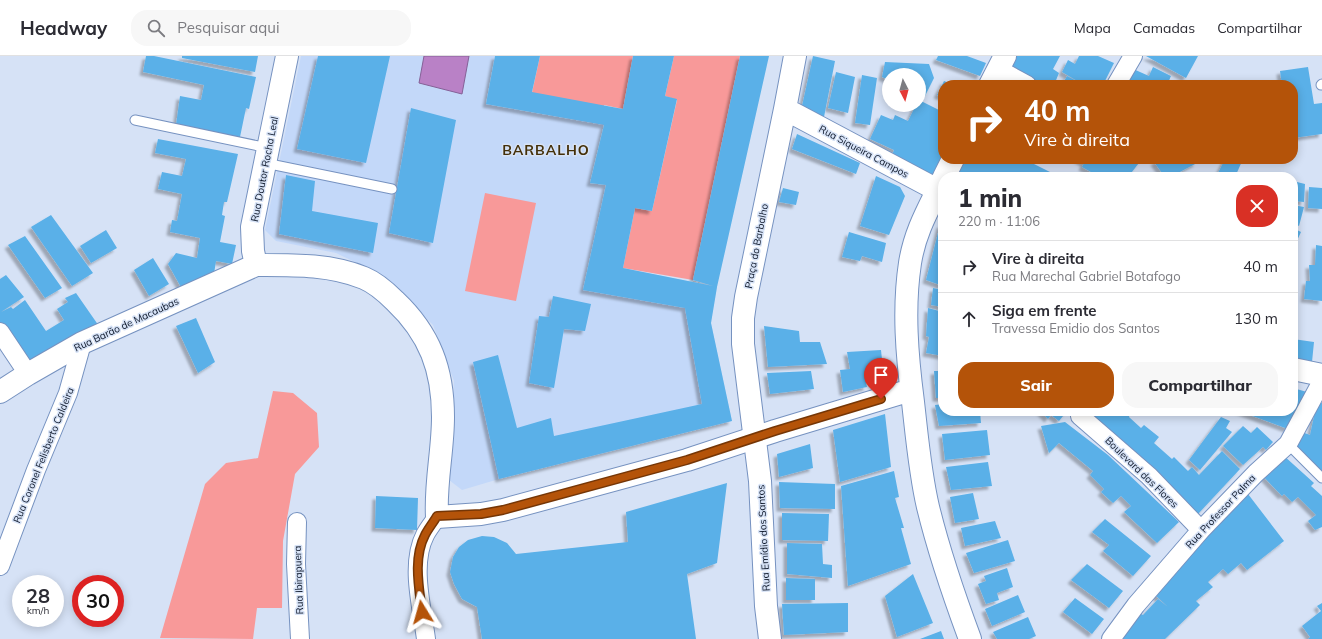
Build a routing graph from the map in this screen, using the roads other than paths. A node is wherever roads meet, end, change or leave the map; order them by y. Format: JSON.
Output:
{"nodes":[{"id":1,"x":287,"y":56,"type":"edge"},
{"id":2,"x":795,"y":56,"type":"edge"},
{"id":3,"x":1133,"y":56,"type":"edge"},
{"id":4,"x":998,"y":70,"type":"edge"},
{"id":5,"x":1017,"y":80,"type":"edge"},
{"id":6,"x":1119,"y":80,"type":"edge"},
{"id":7,"x":785,"y":109,"type":"junction"},
{"id":8,"x":135,"y":120,"type":"dead end"},
{"id":9,"x":267,"y":156,"type":"junction"},
{"id":10,"x":938,"y":183,"type":"edge"},
{"id":11,"x":392,"y":188,"type":"dead end"},
{"id":12,"x":938,"y":192,"type":"edge"},
{"id":13,"x":256,"y":265,"type":"junction"},
{"id":14,"x":0,"y":332,"type":"edge"},
{"id":15,"x":82,"y":343,"type":"junction"},
{"id":16,"x":1298,"y":370,"type":"edge"},
{"id":17,"x":28,"y":374,"type":"junction"},
{"id":18,"x":1322,"y":375,"type":"edge"},
{"id":19,"x":1322,"y":381,"type":"edge"},
{"id":20,"x":911,"y":390,"type":"junction"},
{"id":21,"x":0,"y":392,"type":"edge"},
{"id":22,"x":1080,"y":416,"type":"dead end"},
{"id":23,"x":755,"y":438,"type":"junction"},
{"id":24,"x":1288,"y":444,"type":"junction"},
{"id":25,"x":1322,"y":478,"type":"edge"},
{"id":26,"x":437,"y":516,"type":"junction"},
{"id":27,"x":297,"y":522,"type":"dead end"},
{"id":28,"x":1201,"y":530,"type":"junction"},
{"id":29,"x":0,"y":566,"type":"edge"},
{"id":30,"x":300,"y":639,"type":"edge"},
{"id":31,"x":426,"y":639,"type":"edge"},
{"id":32,"x":770,"y":639,"type":"edge"},
{"id":33,"x":970,"y":639,"type":"edge"},
{"id":34,"x":1111,"y":639,"type":"edge"}],
"edges":[{"from":1,"to":9,"type":"street","name":"Rua Doutor Rocha Leal"},
{"from":2,"to":7,"type":"street","name":"Praça do Barbalho"},
{"from":3,"to":6,"type":"street"},
{"from":4,"to":5,"type":"street"},
{"from":7,"to":10,"type":"street","name":"Rua Siqueira Campos"},
{"from":7,"to":23,"type":"street","name":"Praça do Barbalho"},
{"from":8,"to":9,"type":"lane"},
{"from":9,"to":11,"type":"lane"},
{"from":9,"to":13,"type":"street","name":"Rua Doutor Rocha Leal"},
{"from":12,"to":20,"type":"street"},
{"from":13,"to":15,"type":"street","name":"Rua Barão de Macaubas"},
{"from":13,"to":26,"type":"street"},
{"from":14,"to":17,"type":"street"},
{"from":15,"to":17,"type":"street","name":"Rua Barão de Macaubas"},
{"from":15,"to":29,"type":"street","name":"Rua Coronel Felisberto Caldeira"},
{"from":16,"to":18,"type":"street"},
{"from":17,"to":21,"type":"street","name":"Rua Barão de Macaubas"},
{"from":19,"to":24,"type":"street","name":"Rua Professor Palma"},
{"from":20,"to":23,"type":"street"},
{"from":20,"to":33,"type":"street"},
{"from":22,"to":28,"type":"street","name":"Boulevard das Flores"},
{"from":23,"to":26,"type":"street"},
{"from":23,"to":32,"type":"street","name":"Rua Emídio dos Santos"},
{"from":24,"to":25,"type":"lane"},
{"from":24,"to":28,"type":"street","name":"Rua Professor Palma"},
{"from":26,"to":31,"type":"street"},
{"from":27,"to":30,"type":"street","name":"Rua Ibirapuera"},
{"from":28,"to":34,"type":"street","name":"Rua Professor Palma"}]}
